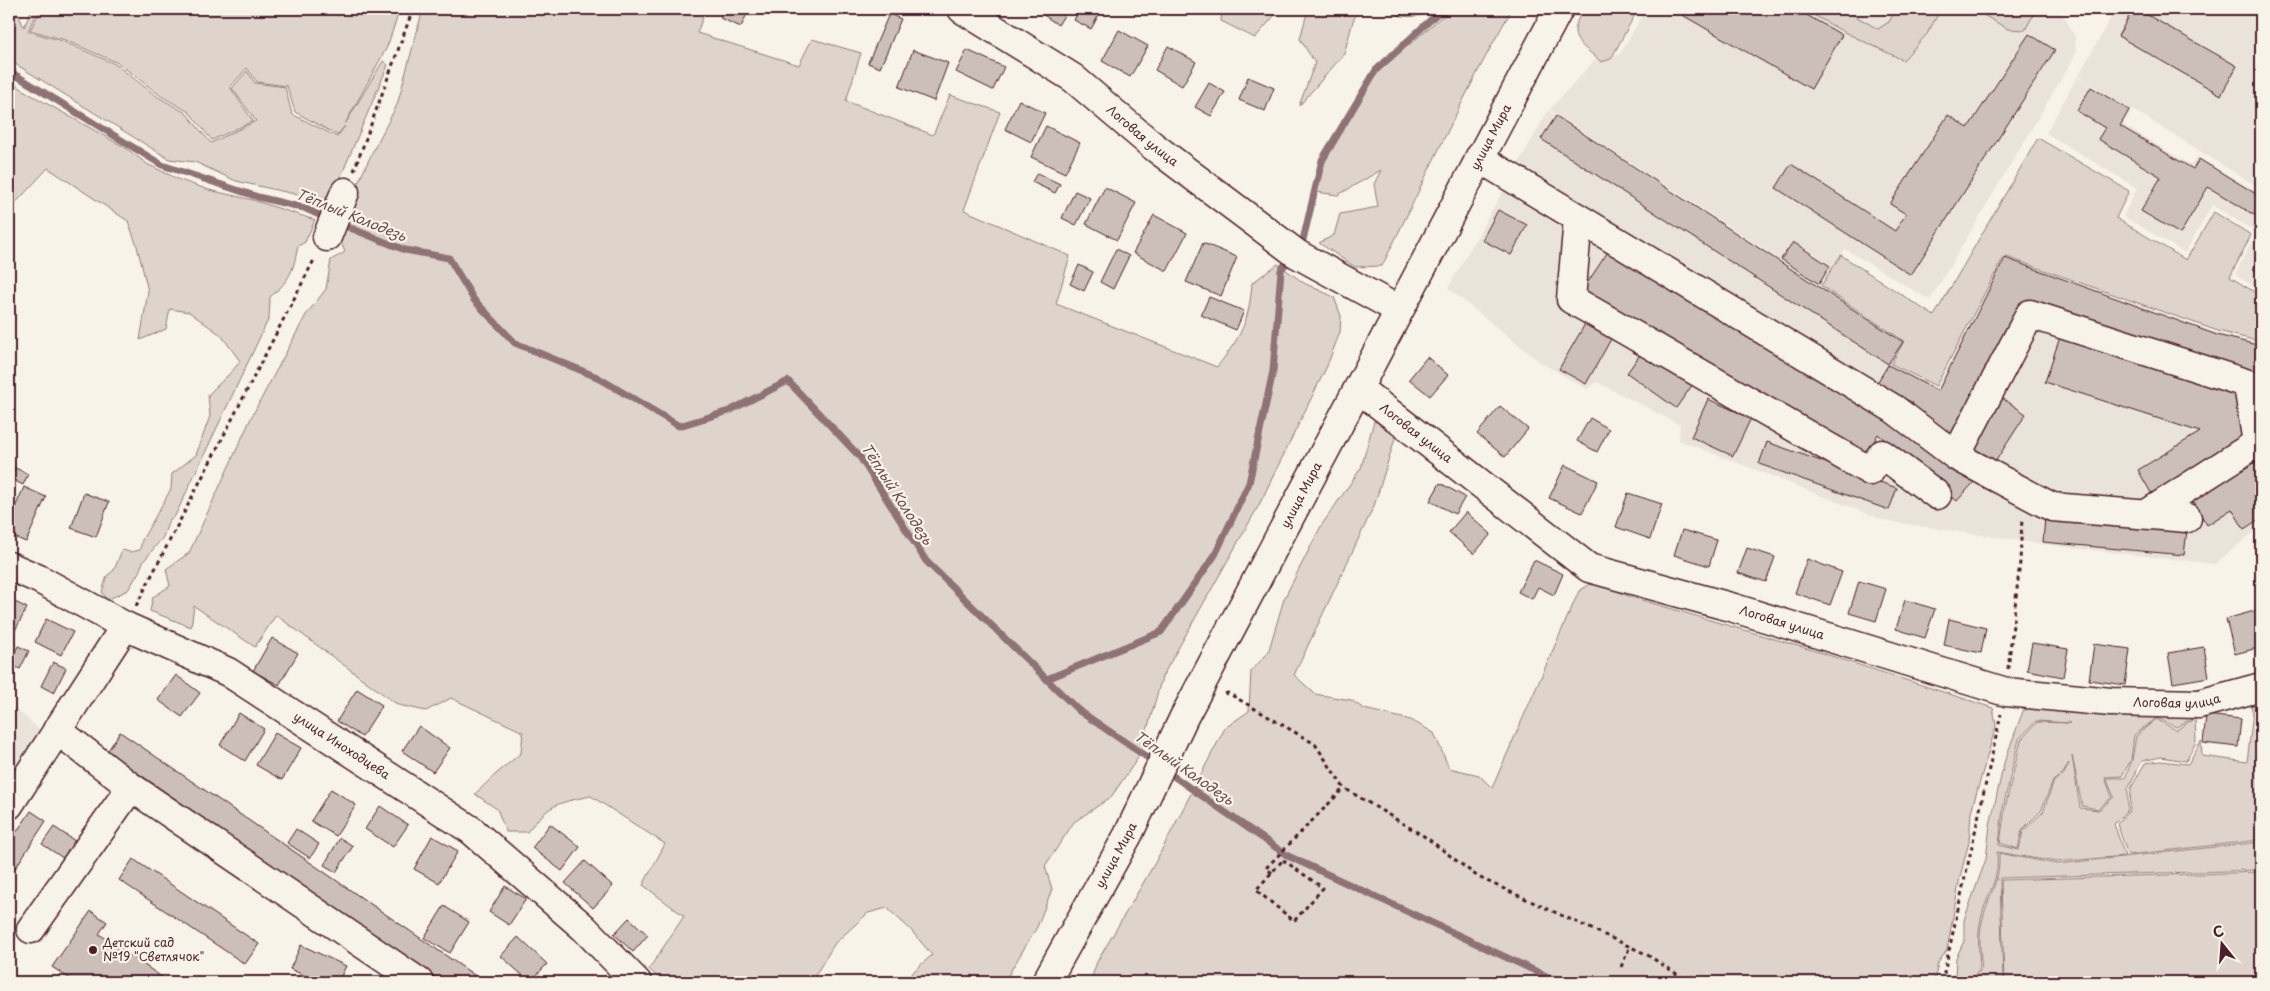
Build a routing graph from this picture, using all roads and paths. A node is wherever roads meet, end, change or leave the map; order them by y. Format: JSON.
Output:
{"nodes":[{"id":1,"x":412,"y":9,"type":"edge"},
{"id":2,"x":962,"y":9,"type":"edge"},
{"id":3,"x":1559,"y":9,"type":"edge"},
{"id":4,"x":1479,"y":158,"type":"junction"},
{"id":5,"x":345,"y":192,"type":"joint"},
{"id":6,"x":1578,"y":219,"type":"junction"},
{"id":7,"x":327,"y":237,"type":"joint"},
{"id":8,"x":1399,"y":310,"type":"junction"},
{"id":9,"x":2255,"y":386,"type":"edge"},
{"id":10,"x":1359,"y":389,"type":"junction"},
{"id":11,"x":1956,"y":456,"type":"junction"},
{"id":12,"x":2023,"y":491,"type":"junction"},
{"id":13,"x":1937,"y":495,"type":"dead end"},
{"id":14,"x":2148,"y":513,"type":"junction"},
{"id":15,"x":2187,"y":518,"type":"dead end"},
{"id":16,"x":9,"y":566,"type":"edge"},
{"id":17,"x":125,"y":626,"type":"junction"},
{"id":18,"x":2261,"y":687,"type":"edge"},
{"id":19,"x":1199,"y":690,"type":"junction"},
{"id":20,"x":2006,"y":692,"type":"junction"},
{"id":21,"x":57,"y":730,"type":"junction"},
{"id":22,"x":131,"y":787,"type":"junction"},
{"id":23,"x":1344,"y":788,"type":"junction"},
{"id":24,"x":9,"y":805,"type":"edge"},
{"id":25,"x":1272,"y":873,"type":"junction"},
{"id":26,"x":31,"y":930,"type":"dead end"},
{"id":27,"x":1630,"y":946,"type":"junction"},
{"id":28,"x":1621,"y":967,"type":"dead end"},
{"id":29,"x":419,"y":982,"type":"edge"},
{"id":30,"x":637,"y":982,"type":"edge"},
{"id":31,"x":1046,"y":982,"type":"edge"},
{"id":32,"x":1689,"y":982,"type":"edge"},
{"id":33,"x":1942,"y":982,"type":"edge"}],
"edges":[{"from":1,"to":5,"type":"path"},
{"from":2,"to":8,"type":"street","name":"Логовая улица"},
{"from":3,"to":4,"type":"street","name":"улица Мира"},
{"from":4,"to":6,"type":"street"},
{"from":4,"to":8,"type":"street","name":"улица Мира"},
{"from":5,"to":7,"type":"street"},
{"from":6,"to":11,"type":"street"},
{"from":6,"to":13,"type":"street"},
{"from":7,"to":17,"type":"path"},
{"from":8,"to":10,"type":"street","name":"улица Мира"},
{"from":9,"to":11,"type":"street"},
{"from":9,"to":14,"type":"street"},
{"from":10,"to":19,"type":"street","name":"улица Мира"},
{"from":10,"to":20,"type":"street","name":"Логовая улица"},
{"from":11,"to":12,"type":"street"},
{"from":12,"to":14,"type":"street"},
{"from":12,"to":20,"type":"path"},
{"from":14,"to":15,"type":"street"},
{"from":16,"to":17,"type":"street","name":"улица Иноходцева"},
{"from":17,"to":21,"type":"street"},
{"from":17,"to":30,"type":"street","name":"улица Иноходцева"},
{"from":18,"to":20,"type":"street","name":"Логовая улица"},
{"from":19,"to":23,"type":"path"},
{"from":19,"to":31,"type":"street","name":"улица Мира"},
{"from":20,"to":33,"type":"path"},
{"from":21,"to":22,"type":"street"},
{"from":21,"to":24,"type":"street"},
{"from":22,"to":26,"type":"street"},
{"from":22,"to":29,"type":"street"},
{"from":23,"to":25,"type":"path"},
{"from":23,"to":27,"type":"path"},
{"from":25,"to":25,"type":"path"},
{"from":27,"to":28,"type":"path"},
{"from":27,"to":32,"type":"path"}]}
